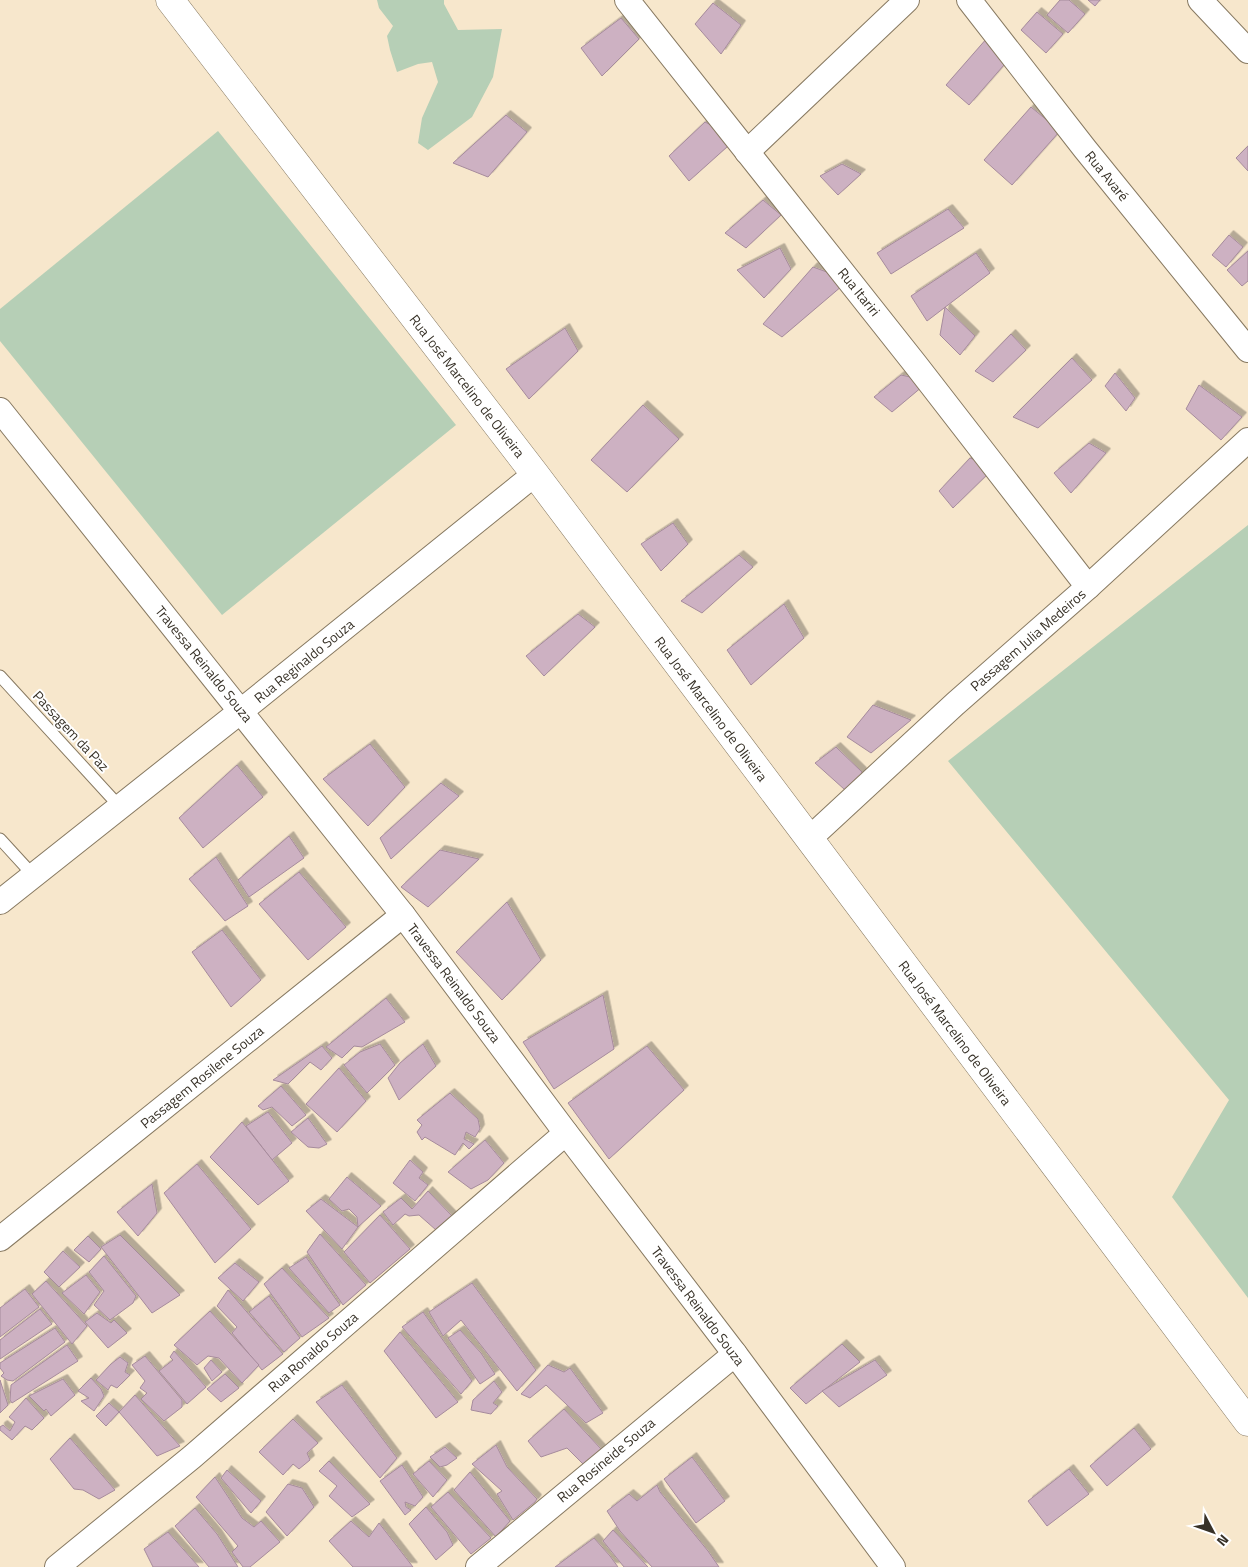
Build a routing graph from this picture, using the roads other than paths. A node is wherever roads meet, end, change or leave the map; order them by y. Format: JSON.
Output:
{"nodes":[{"id":1,"x":170,"y":0,"type":"edge"},
{"id":2,"x":627,"y":0,"type":"edge"},
{"id":3,"x":907,"y":0,"type":"edge"},
{"id":4,"x":969,"y":0,"type":"edge"},
{"id":5,"x":1200,"y":0,"type":"edge"},
{"id":6,"x":1248,"y":51,"type":"edge"},
{"id":7,"x":748,"y":152,"type":"junction"},
{"id":8,"x":1248,"y":350,"type":"edge"},
{"id":9,"x":0,"y":410,"type":"edge"},
{"id":10,"x":1248,"y":440,"type":"edge"},
{"id":11,"x":536,"y":474,"type":"junction"},
{"id":12,"x":1088,"y":587,"type":"junction"},
{"id":13,"x":0,"y":676,"type":"edge"},
{"id":14,"x":241,"y":711,"type":"junction"},
{"id":15,"x":120,"y":807,"type":"junction"},
{"id":16,"x":0,"y":839,"type":"edge"},
{"id":17,"x":809,"y":839,"type":"junction"},
{"id":18,"x":34,"y":875,"type":"junction"},
{"id":19,"x":0,"y":902,"type":"edge"},
{"id":20,"x":403,"y":915,"type":"junction"},
{"id":21,"x":566,"y":1133,"type":"junction"},
{"id":22,"x":0,"y":1239,"type":"edge"},
{"id":23,"x":735,"y":1354,"type":"junction"},
{"id":24,"x":1248,"y":1422,"type":"edge"},
{"id":25,"x":57,"y":1567,"type":"edge"},
{"id":26,"x":478,"y":1567,"type":"edge"},
{"id":27,"x":893,"y":1567,"type":"edge"}],
"edges":[{"from":1,"to":11,"type":"street","name":"Rua José Marcelino de Oliveira"},
{"from":2,"to":7,"type":"street","name":"Rua Itariri"},
{"from":3,"to":7,"type":"street"},
{"from":4,"to":8,"type":"street","name":"Rua Avaré"},
{"from":5,"to":6,"type":"street"},
{"from":7,"to":12,"type":"street","name":"Rua Itariri"},
{"from":9,"to":14,"type":"street","name":"Travessa Reinaldo Souza"},
{"from":10,"to":12,"type":"street","name":"Passagem Julia Medeiros"},
{"from":11,"to":14,"type":"street","name":"Rua Reginaldo Souza"},
{"from":11,"to":17,"type":"street","name":"Rua José Marcelino de Oliveira"},
{"from":12,"to":17,"type":"street","name":"Passagem Julia Medeiros"},
{"from":13,"to":15,"type":"lane","name":"Passagem da Paz"},
{"from":14,"to":15,"type":"street","name":"Rua Reginaldo Souza"},
{"from":14,"to":20,"type":"street","name":"Travessa Reinaldo Souza"},
{"from":15,"to":18,"type":"street","name":"Rua Reginaldo Souza"},
{"from":16,"to":18,"type":"lane"},
{"from":17,"to":24,"type":"street","name":"Rua José Marcelino de Oliveira"},
{"from":18,"to":19,"type":"street","name":"Rua Reginaldo Souza"},
{"from":20,"to":21,"type":"street","name":"Travessa Reinaldo Souza"},
{"from":20,"to":22,"type":"street","name":"Passagem Rosilene Souza"},
{"from":21,"to":23,"type":"street","name":"Travessa Reinaldo Souza"},
{"from":21,"to":25,"type":"street","name":"Rua Ronaldo Souza"},
{"from":23,"to":26,"type":"street","name":"Rua Rosineide Souza"},
{"from":23,"to":27,"type":"street","name":"Travessa Reinaldo Souza"}]}
